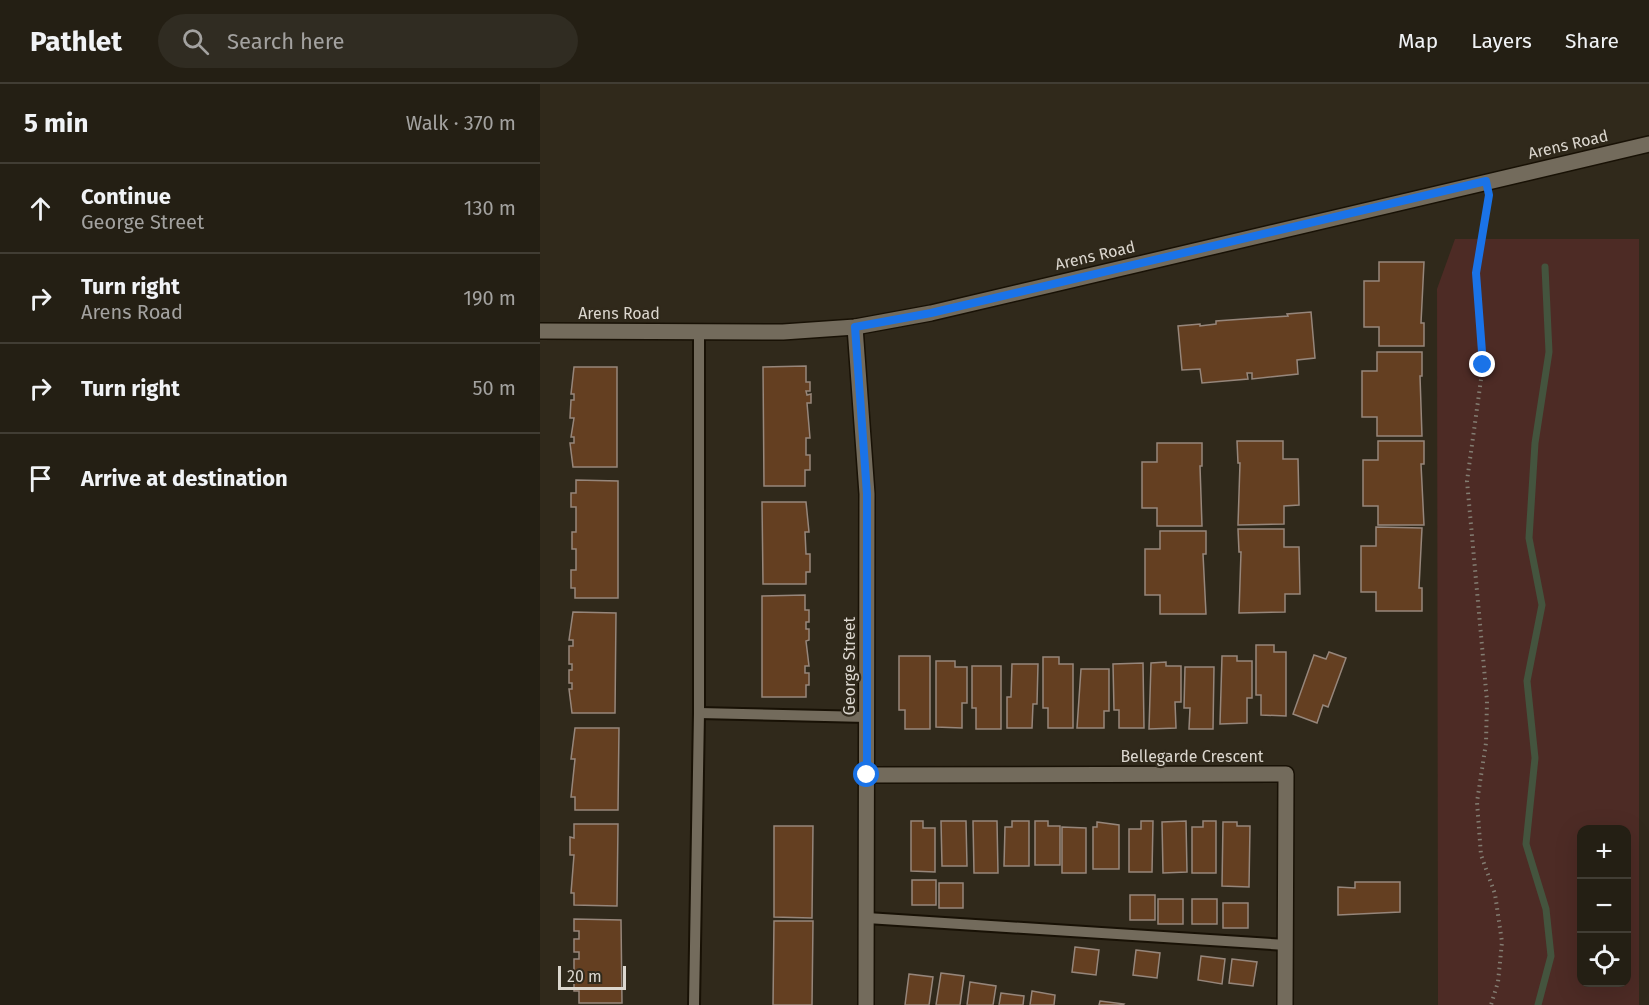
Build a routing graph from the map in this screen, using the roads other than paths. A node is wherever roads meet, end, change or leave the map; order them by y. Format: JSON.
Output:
{"nodes":[{"id":1,"x":1649,"y":144,"type":"edge"},
{"id":2,"x":855,"y":327,"type":"junction"},
{"id":3,"x":540,"y":331,"type":"edge"},
{"id":4,"x":699,"y":332,"type":"junction"},
{"id":5,"x":699,"y":713,"type":"junction"},
{"id":6,"x":867,"y":717,"type":"junction"},
{"id":7,"x":867,"y":775,"type":"junction"},
{"id":8,"x":867,"y":918,"type":"junction"},
{"id":9,"x":1286,"y":945,"type":"junction"},
{"id":10,"x":694,"y":1005,"type":"edge"},
{"id":11,"x":866,"y":1005,"type":"edge"},
{"id":12,"x":1286,"y":1005,"type":"edge"}],
"edges":[{"from":1,"to":2,"type":"street","name":"Arens Road"},
{"from":2,"to":4,"type":"street","name":"Arens Road"},
{"from":2,"to":6,"type":"street","name":"George Street"},
{"from":3,"to":4,"type":"street","name":"Arens Road"},
{"from":4,"to":5,"type":"lane"},
{"from":5,"to":6,"type":"lane"},
{"from":5,"to":10,"type":"lane"},
{"from":6,"to":7,"type":"street","name":"George Street"},
{"from":7,"to":8,"type":"street","name":"George Street"},
{"from":7,"to":9,"type":"street","name":"Bellegarde Crescent"},
{"from":8,"to":9,"type":"lane"},
{"from":8,"to":11,"type":"street","name":"George Street"},
{"from":9,"to":12,"type":"street","name":"Bellegarde Crescent"}]}
